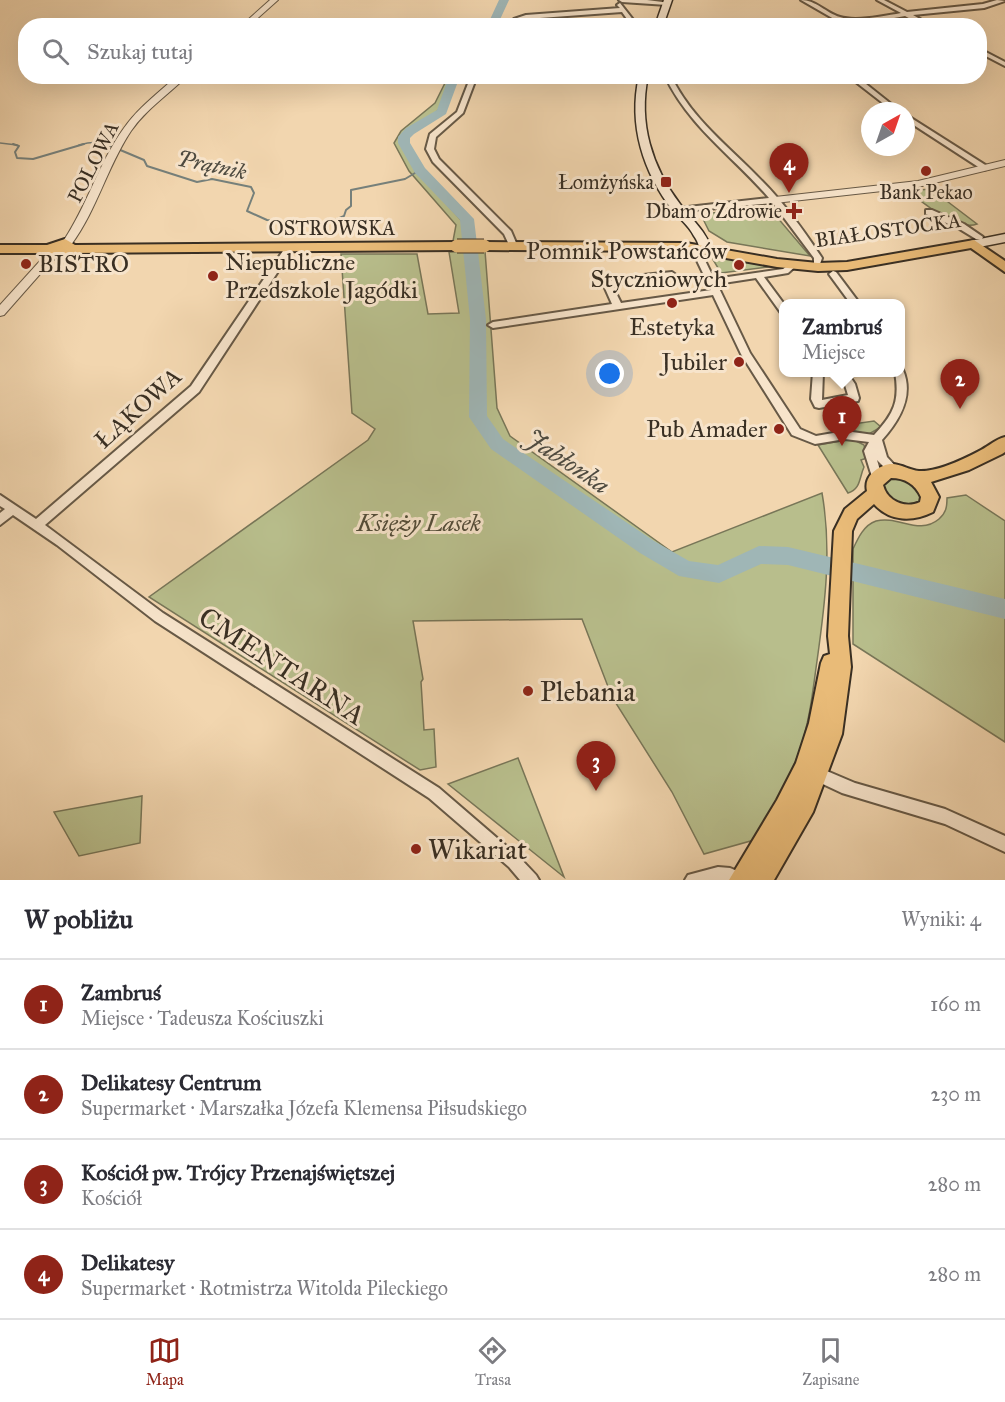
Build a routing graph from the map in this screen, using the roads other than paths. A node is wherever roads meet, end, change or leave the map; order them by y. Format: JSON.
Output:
{"nodes":[{"id":1,"x":274,"y":0,"type":"edge"},
{"id":2,"x":616,"y":0,"type":"edge"},
{"id":3,"x":622,"y":0,"type":"edge"},
{"id":4,"x":804,"y":0,"type":"edge"},
{"id":5,"x":880,"y":0,"type":"edge"},
{"id":6,"x":1003,"y":0,"type":"edge"},
{"id":7,"x":668,"y":2,"type":"edge"},
{"id":8,"x":622,"y":10,"type":"junction"},
{"id":9,"x":906,"y":14,"type":"junction"},
{"id":10,"x":253,"y":18,"type":"edge"},
{"id":11,"x":529,"y":18,"type":"edge"},
{"id":12,"x":628,"y":18,"type":"edge"},
{"id":13,"x":661,"y":18,"type":"edge"},
{"id":14,"x":837,"y":18,"type":"edge"},
{"id":15,"x":883,"y":18,"type":"edge"},
{"id":16,"x":914,"y":18,"type":"edge"},
{"id":17,"x":987,"y":55,"type":"edge"},
{"id":18,"x":1005,"y":64,"type":"edge"},
{"id":19,"x":173,"y":84,"type":"edge"},
{"id":20,"x":471,"y":84,"type":"edge"},
{"id":21,"x":641,"y":84,"type":"edge"},
{"id":22,"x":672,"y":84,"type":"edge"},
{"id":23,"x":862,"y":84,"type":"edge"},
{"id":24,"x":885,"y":102,"type":"edge"},
{"id":25,"x":915,"y":123,"type":"edge"},
{"id":26,"x":1005,"y":163,"type":"edge"},
{"id":27,"x":986,"y":168,"type":"junction"},
{"id":28,"x":775,"y":200,"type":"junction"},
{"id":29,"x":686,"y":213,"type":"junction"},
{"id":30,"x":1005,"y":233,"type":"edge"},
{"id":31,"x":1005,"y":238,"type":"edge"},
{"id":32,"x":977,"y":240,"type":"junction"},
{"id":33,"x":513,"y":245,"type":"junction"},
{"id":34,"x":69,"y":246,"type":"junction"},
{"id":35,"x":290,"y":247,"type":"junction"},
{"id":36,"x":700,"y":247,"type":"junction"},
{"id":37,"x":0,"y":249,"type":"edge"},
{"id":38,"x":51,"y":251,"type":"junction"},
{"id":39,"x":1005,"y":258,"type":"edge"},
{"id":40,"x":818,"y":262,"type":"junction"},
{"id":41,"x":793,"y":265,"type":"junction"},
{"id":42,"x":1005,"y":268,"type":"edge"},
{"id":43,"x":833,"y":274,"type":"dead end"},
{"id":44,"x":672,"y":275,"type":"dead end"},
{"id":45,"x":759,"y":276,"type":"junction"},
{"id":46,"x":713,"y":287,"type":"junction"},
{"id":47,"x":853,"y":299,"type":"edge"},
{"id":48,"x":617,"y":305,"type":"junction"},
{"id":49,"x":779,"y":305,"type":"edge"},
{"id":50,"x":0,"y":312,"type":"edge"},
{"id":51,"x":493,"y":325,"type":"dead end"},
{"id":52,"x":818,"y":377,"type":"edge"},
{"id":53,"x":845,"y":377,"type":"edge"},
{"id":54,"x":900,"y":377,"type":"edge"},
{"id":55,"x":877,"y":439,"type":"junction"},
{"id":56,"x":1005,"y":443,"type":"edge"},
{"id":57,"x":1005,"y":457,"type":"edge"},
{"id":58,"x":895,"y":471,"type":"junction"},
{"id":59,"x":916,"y":478,"type":"junction"},
{"id":60,"x":928,"y":492,"type":"junction"},
{"id":61,"x":880,"y":493,"type":"junction"},
{"id":62,"x":0,"y":500,"type":"edge"},
{"id":63,"x":13,"y":509,"type":"junction"},
{"id":64,"x":0,"y":520,"type":"edge"},
{"id":65,"x":37,"y":525,"type":"junction"},
{"id":66,"x":811,"y":770,"type":"junction"},
{"id":67,"x":1005,"y":844,"type":"edge"},
{"id":68,"x":531,"y":880,"type":"edge"},
{"id":69,"x":693,"y":880,"type":"edge"},
{"id":70,"x":741,"y":880,"type":"edge"},
{"id":71,"x":760,"y":880,"type":"edge"}],
"edges":[{"from":1,"to":10,"type":"street"},
{"from":2,"to":8,"type":"street"},
{"from":3,"to":7,"type":"street"},
{"from":4,"to":14,"type":"street"},
{"from":5,"to":9,"type":"street"},
{"from":6,"to":9,"type":"street"},
{"from":7,"to":13,"type":"main road"},
{"from":8,"to":11,"type":"street"},
{"from":8,"to":12,"type":"street"},
{"from":9,"to":15,"type":"street"},
{"from":9,"to":16,"type":"street"},
{"from":17,"to":18,"type":"street"},
{"from":19,"to":34,"type":"street","name":"POLOWA"},
{"from":20,"to":33,"type":"street"},
{"from":21,"to":29,"type":"main road"},
{"from":22,"to":28,"type":"street"},
{"from":23,"to":24,"type":"street"},
{"from":25,"to":27,"type":"street"},
{"from":26,"to":27,"type":"street"},
{"from":27,"to":28,"type":"street"},
{"from":28,"to":29,"type":"street"},
{"from":28,"to":40,"type":"street"},
{"from":29,"to":36,"type":"main road"},
{"from":30,"to":32,"type":"main road","name":"BIAŁOSTOCKA"},
{"from":31,"to":32,"type":"main road","name":"BIAŁOSTOCKA"},
{"from":32,"to":32,"type":"street"},
{"from":32,"to":39,"type":"main road"},
{"from":32,"to":40,"type":"main road","name":"BIAŁOSTOCKA"},
{"from":32,"to":41,"type":"main road","name":"BIAŁOSTOCKA"},
{"from":32,"to":42,"type":"main road"},
{"from":33,"to":35,"type":"main road","name":"OSTROWSKA","bridge":true},
{"from":33,"to":36,"type":"main road","name":"OSTROWSKA"},
{"from":34,"to":35,"type":"main road","name":"OSTROWSKA"},
{"from":34,"to":38,"type":"main road","name":"OSTROWSKA"},
{"from":35,"to":65,"type":"street","name":"ŁĄKOWA"},
{"from":36,"to":40,"type":"main road","name":"BIAŁOSTOCKA"},
{"from":36,"to":41,"type":"main road","name":"BIAŁOSTOCKA"},
{"from":36,"to":46,"type":"street"},
{"from":37,"to":38,"type":"main road"},
{"from":38,"to":50,"type":"street"},
{"from":41,"to":45,"type":"street"},
{"from":43,"to":47,"type":"street"},
{"from":44,"to":48,"type":"street"},
{"from":45,"to":46,"type":"street"},
{"from":45,"to":49,"type":"street"},
{"from":46,"to":48,"type":"street"},
{"from":46,"to":55,"type":"street"},
{"from":48,"to":51,"type":"street"},
{"from":52,"to":53,"type":"street"},
{"from":54,"to":55,"type":"street"},
{"from":55,"to":58,"type":"street"},
{"from":55,"to":61,"type":"street"},
{"from":56,"to":59,"type":"main road"},
{"from":57,"to":60,"type":"main road"},
{"from":58,"to":59,"type":"main road"},
{"from":58,"to":61,"type":"main road"},
{"from":59,"to":60,"type":"main road"},
{"from":60,"to":61,"type":"main road"},
{"from":61,"to":66,"type":"main road"},
{"from":62,"to":63,"type":"street","name":"CMENTARNA"},
{"from":63,"to":64,"type":"street"},
{"from":63,"to":65,"type":"street","name":"CMENTARNA"},
{"from":65,"to":68,"type":"street","name":"CMENTARNA"},
{"from":66,"to":67,"type":"street"},
{"from":66,"to":70,"type":"main road"},
{"from":66,"to":71,"type":"main road"},
{"from":69,"to":70,"type":"street"}]}
